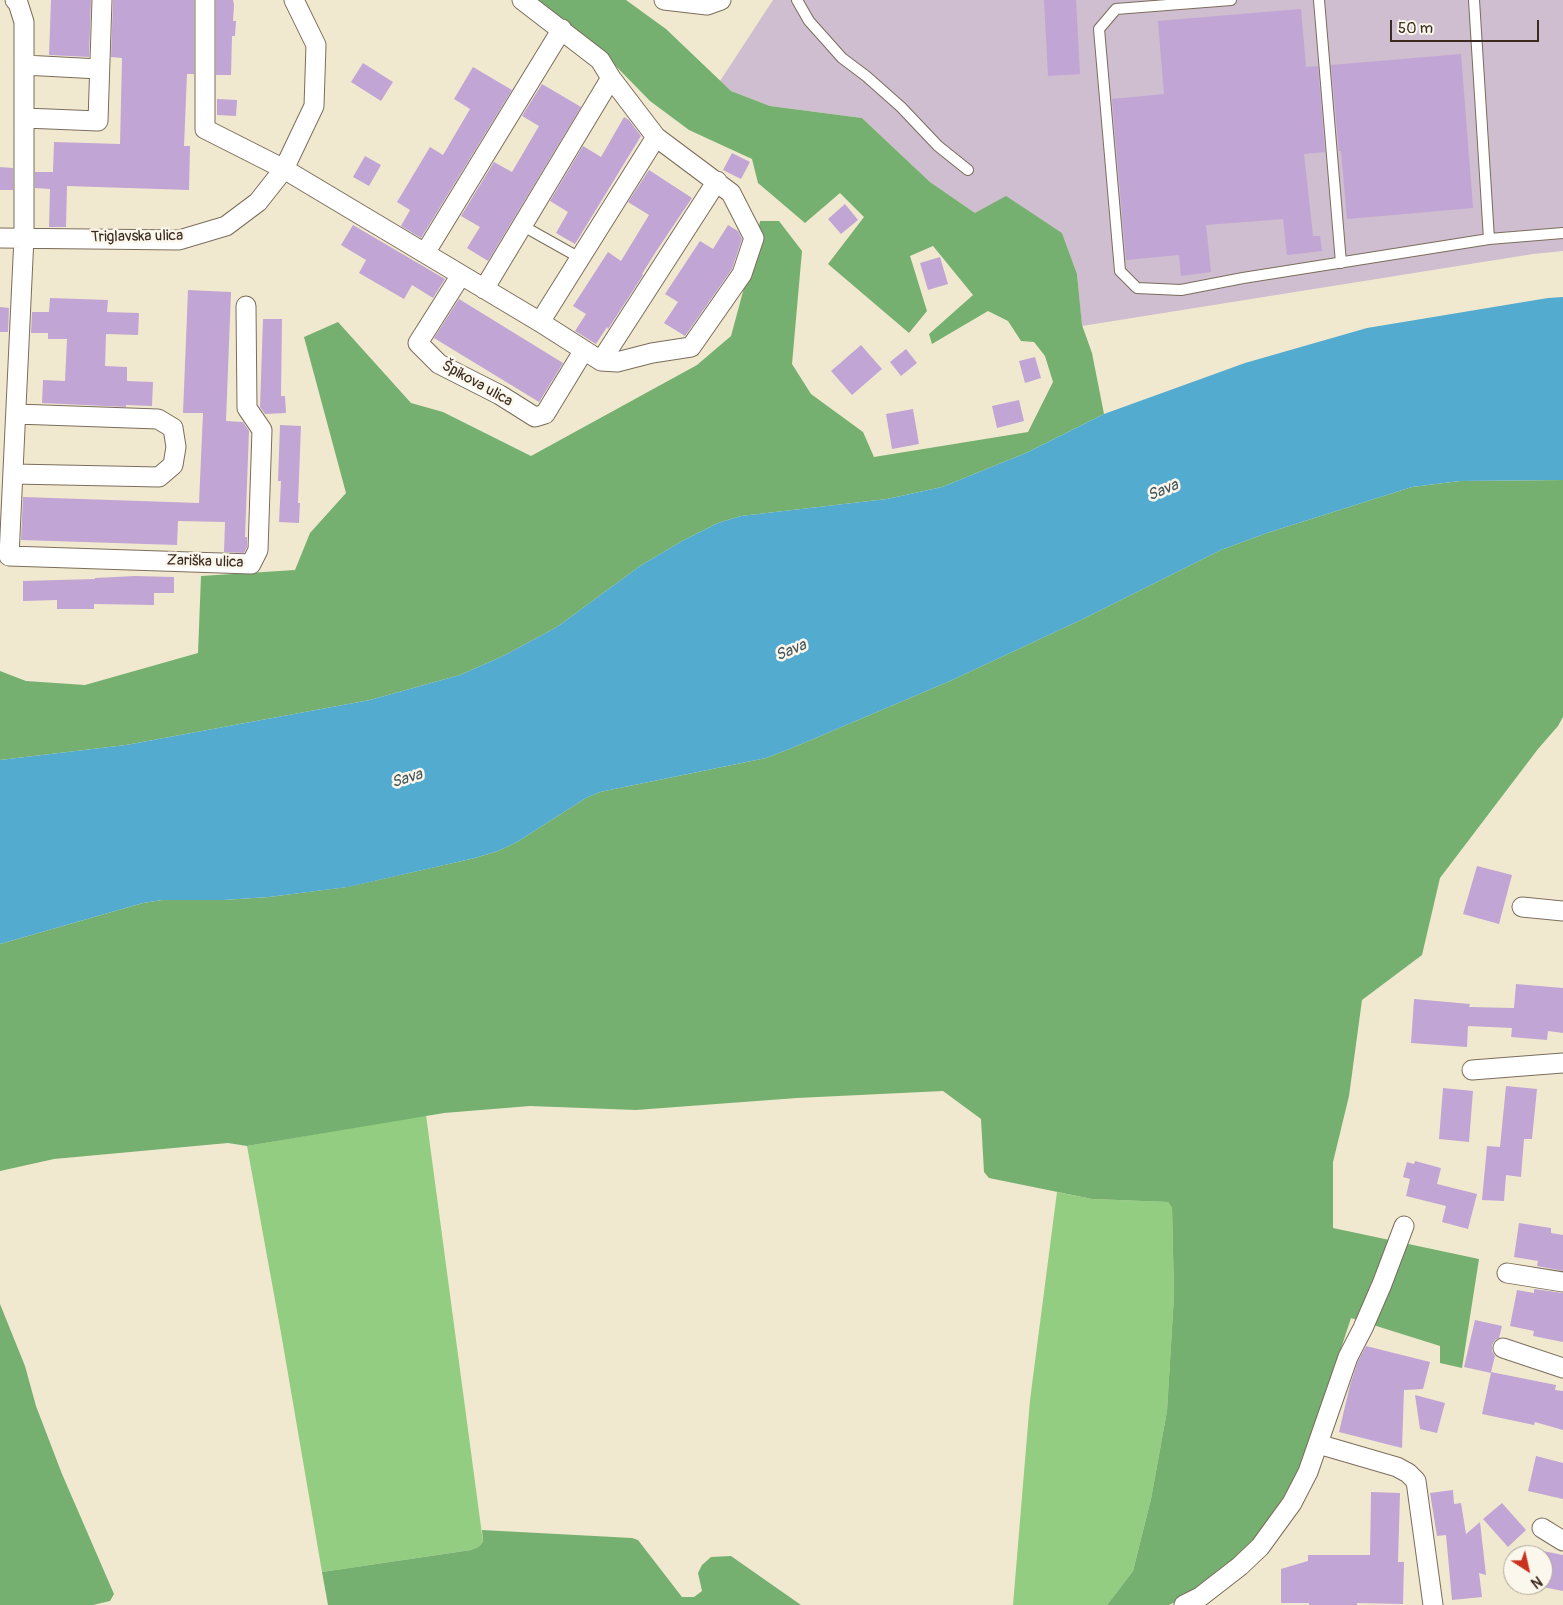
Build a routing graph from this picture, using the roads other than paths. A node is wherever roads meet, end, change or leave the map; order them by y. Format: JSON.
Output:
{"nodes":[{"id":1,"x":15,"y":0,"type":"edge"},
{"id":2,"x":102,"y":0,"type":"edge"},
{"id":3,"x":205,"y":0,"type":"edge"},
{"id":4,"x":294,"y":0,"type":"edge"},
{"id":5,"x":522,"y":0,"type":"edge"},
{"id":6,"x":664,"y":0,"type":"edge"},
{"id":7,"x":722,"y":0,"type":"edge"},
{"id":8,"x":797,"y":0,"type":"edge"},
{"id":9,"x":1231,"y":0,"type":"edge"},
{"id":10,"x":1319,"y":0,"type":"edge"},
{"id":11,"x":1474,"y":0,"type":"edge"},
{"id":12,"x":562,"y":29,"type":"junction"},
{"id":13,"x":24,"y":65,"type":"junction"},
{"id":14,"x":99,"y":70,"type":"junction"},
{"id":15,"x":611,"y":78,"type":"junction"},
{"id":16,"x":25,"y":118,"type":"junction"},
{"id":17,"x":656,"y":137,"type":"junction"},
{"id":18,"x":284,"y":169,"type":"junction"},
{"id":19,"x":968,"y":170,"type":"dead end"},
{"id":20,"x":716,"y":181,"type":"junction"},
{"id":21,"x":523,"y":226,"type":"junction"},
{"id":22,"x":1563,"y":233,"type":"edge"},
{"id":23,"x":24,"y":237,"type":"junction"},
{"id":24,"x":0,"y":238,"type":"edge"},
{"id":25,"x":1489,"y":239,"type":"junction"},
{"id":26,"x":425,"y":253,"type":"junction"},
{"id":27,"x":580,"y":258,"type":"junction"},
{"id":28,"x":1340,"y":263,"type":"junction"},
{"id":29,"x":461,"y":275,"type":"junction"},
{"id":30,"x":484,"y":289,"type":"junction"},
{"id":31,"x":246,"y":306,"type":"dead end"},
{"id":32,"x":540,"y":322,"type":"junction"},
{"id":33,"x":584,"y":350,"type":"junction"},
{"id":34,"x":601,"y":361,"type":"junction"},
{"id":35,"x":16,"y":414,"type":"junction"},
{"id":36,"x":14,"y":474,"type":"junction"},
{"id":37,"x":1522,"y":907,"type":"dead end"},
{"id":38,"x":1563,"y":912,"type":"edge"},
{"id":39,"x":1563,"y":1064,"type":"edge"},
{"id":40,"x":1472,"y":1070,"type":"dead end"},
{"id":41,"x":1404,"y":1226,"type":"dead end"},
{"id":42,"x":1507,"y":1273,"type":"dead end"},
{"id":43,"x":1563,"y":1282,"type":"edge"},
{"id":44,"x":1503,"y":1348,"type":"dead end"},
{"id":45,"x":1563,"y":1368,"type":"edge"},
{"id":46,"x":1318,"y":1444,"type":"junction"},
{"id":47,"x":1542,"y":1528,"type":"dead end"},
{"id":48,"x":1563,"y":1541,"type":"edge"},
{"id":49,"x":1184,"y":1605,"type":"edge"},
{"id":50,"x":1433,"y":1605,"type":"edge"}],
"edges":[{"from":1,"to":13,"type":"street"},
{"from":2,"to":14,"type":"street"},
{"from":3,"to":18,"type":"street"},
{"from":4,"to":18,"type":"street","name":"Triglavska ulica"},
{"from":5,"to":12,"type":"street"},
{"from":6,"to":7,"type":"street"},
{"from":8,"to":19,"type":"lane"},
{"from":9,"to":28,"type":"lane"},
{"from":10,"to":28,"type":"lane"},
{"from":11,"to":25,"type":"lane"},
{"from":12,"to":15,"type":"street"},
{"from":12,"to":26,"type":"street"},
{"from":13,"to":14,"type":"street"},
{"from":13,"to":16,"type":"street"},
{"from":14,"to":16,"type":"street"},
{"from":15,"to":17,"type":"street"},
{"from":15,"to":21,"type":"street"},
{"from":16,"to":23,"type":"street"},
{"from":17,"to":20,"type":"street"},
{"from":17,"to":27,"type":"street"},
{"from":18,"to":23,"type":"street","name":"Triglavska ulica"},
{"from":18,"to":26,"type":"street"},
{"from":20,"to":34,"type":"street"},
{"from":20,"to":34,"type":"street"},
{"from":21,"to":27,"type":"lane"},
{"from":21,"to":30,"type":"street"},
{"from":22,"to":25,"type":"lane"},
{"from":23,"to":24,"type":"street","name":"Triglavska ulica"},
{"from":23,"to":35,"type":"street","name":"Zariška ulica"},
{"from":25,"to":28,"type":"lane"},
{"from":26,"to":29,"type":"street"},
{"from":27,"to":32,"type":"street"},
{"from":29,"to":30,"type":"street"},
{"from":29,"to":33,"type":"street","name":"Špikova ulica"},
{"from":30,"to":32,"type":"street"},
{"from":31,"to":36,"type":"street","name":"Zariška ulica"},
{"from":32,"to":33,"type":"street"},
{"from":33,"to":34,"type":"street"},
{"from":35,"to":36,"type":"street","name":"Zariška ulica"},
{"from":35,"to":36,"type":"street"},
{"from":37,"to":38,"type":"street"},
{"from":39,"to":40,"type":"street"},
{"from":41,"to":46,"type":"street"},
{"from":42,"to":43,"type":"street"},
{"from":44,"to":45,"type":"street"},
{"from":46,"to":49,"type":"street"},
{"from":46,"to":50,"type":"street"},
{"from":47,"to":48,"type":"street"}]}
